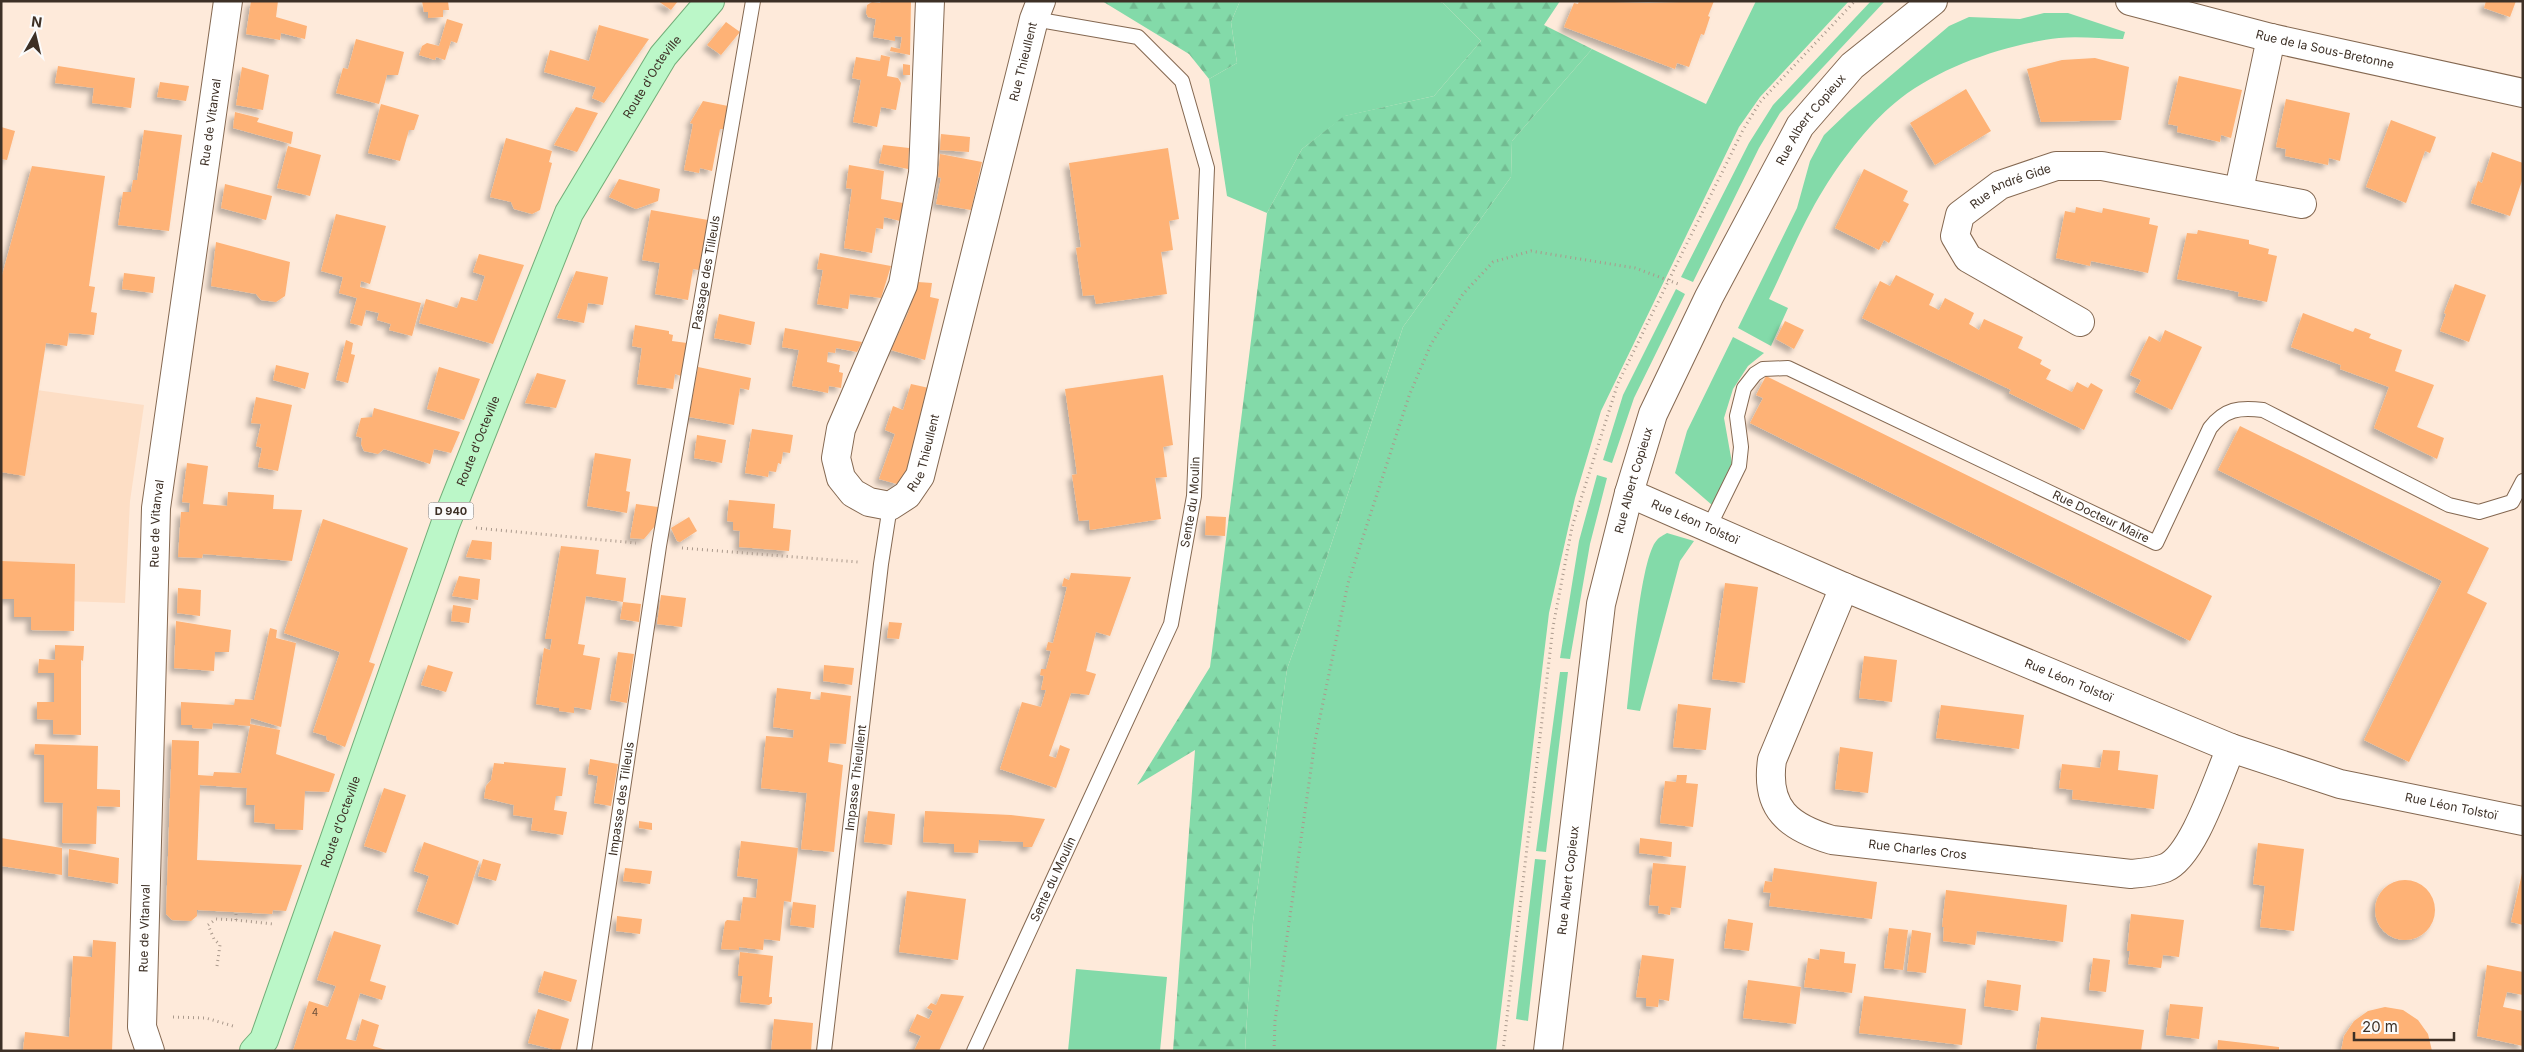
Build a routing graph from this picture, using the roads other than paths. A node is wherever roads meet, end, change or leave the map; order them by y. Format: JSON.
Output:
{"nodes":[{"id":1,"x":228,"y":1,"type":"edge"},
{"id":2,"x":710,"y":1,"type":"edge"},
{"id":3,"x":753,"y":1,"type":"edge"},
{"id":4,"x":930,"y":1,"type":"edge"},
{"id":5,"x":1933,"y":1,"type":"edge"},
{"id":6,"x":2130,"y":1,"type":"edge"},
{"id":7,"x":1037,"y":10,"type":"edge"},
{"id":8,"x":2271,"y":38,"type":"junction"},
{"id":9,"x":2523,"y":93,"type":"edge"},
{"id":10,"x":2239,"y":190,"type":"junction"},
{"id":11,"x":2302,"y":204,"type":"dead end"},
{"id":12,"x":2080,"y":322,"type":"dead end"},
{"id":13,"x":2523,"y":480,"type":"edge"},
{"id":14,"x":1629,"y":493,"type":"junction"},
{"id":15,"x":890,"y":506,"type":"junction"},
{"id":16,"x":1709,"y":528,"type":"junction"},
{"id":17,"x":659,"y":546,"type":"joint"},
{"id":18,"x":1844,"y":587,"type":"junction"},
{"id":19,"x":2231,"y":748,"type":"junction"},
{"id":20,"x":2523,"y":821,"type":"edge"},
{"id":21,"x":146,"y":1039,"type":"edge"},
{"id":22,"x":259,"y":1045,"type":"edge"},
{"id":23,"x":584,"y":1051,"type":"edge"},
{"id":24,"x":824,"y":1051,"type":"edge"},
{"id":25,"x":974,"y":1051,"type":"edge"},
{"id":26,"x":1548,"y":1051,"type":"edge"}],
"edges":[{"from":1,"to":21,"type":"street","name":"Rue de Vitanval"},
{"from":2,"to":22,"type":"main road","name":"Route d'Octeville","number":"D 940"},
{"from":3,"to":17,"type":"lane","name":"Passage des Tilleuls"},
{"from":4,"to":15,"type":"street"},
{"from":5,"to":14,"type":"street","name":"Rue Albert Copieux"},
{"from":6,"to":8,"type":"street","name":"Rue de la Sous-Bretonne"},
{"from":7,"to":15,"type":"street","name":"Rue Thieullent"},
{"from":7,"to":25,"type":"lane","name":"Sente du Moulin"},
{"from":8,"to":9,"type":"street","name":"Rue de la Sous-Bretonne"},
{"from":8,"to":10,"type":"street"},
{"from":10,"to":11,"type":"street","name":"Rue André Gide"},
{"from":10,"to":12,"type":"street","name":"Rue André Gide"},
{"from":13,"to":16,"type":"lane","name":"Rue Docteur Maire"},
{"from":14,"to":16,"type":"street","name":"Rue Léon Tolstoï"},
{"from":14,"to":26,"type":"street","name":"Rue Albert Copieux"},
{"from":15,"to":24,"type":"lane","name":"Impasse Thieullent"},
{"from":16,"to":18,"type":"street","name":"Rue Léon Tolstoï"},
{"from":17,"to":23,"type":"lane","name":"Impasse des Tilleuls"},
{"from":18,"to":19,"type":"street","name":"Rue Léon Tolstoï"},
{"from":18,"to":19,"type":"street","name":"Rue Charles Cros"},
{"from":19,"to":20,"type":"street","name":"Rue Léon Tolstoï"}]}
